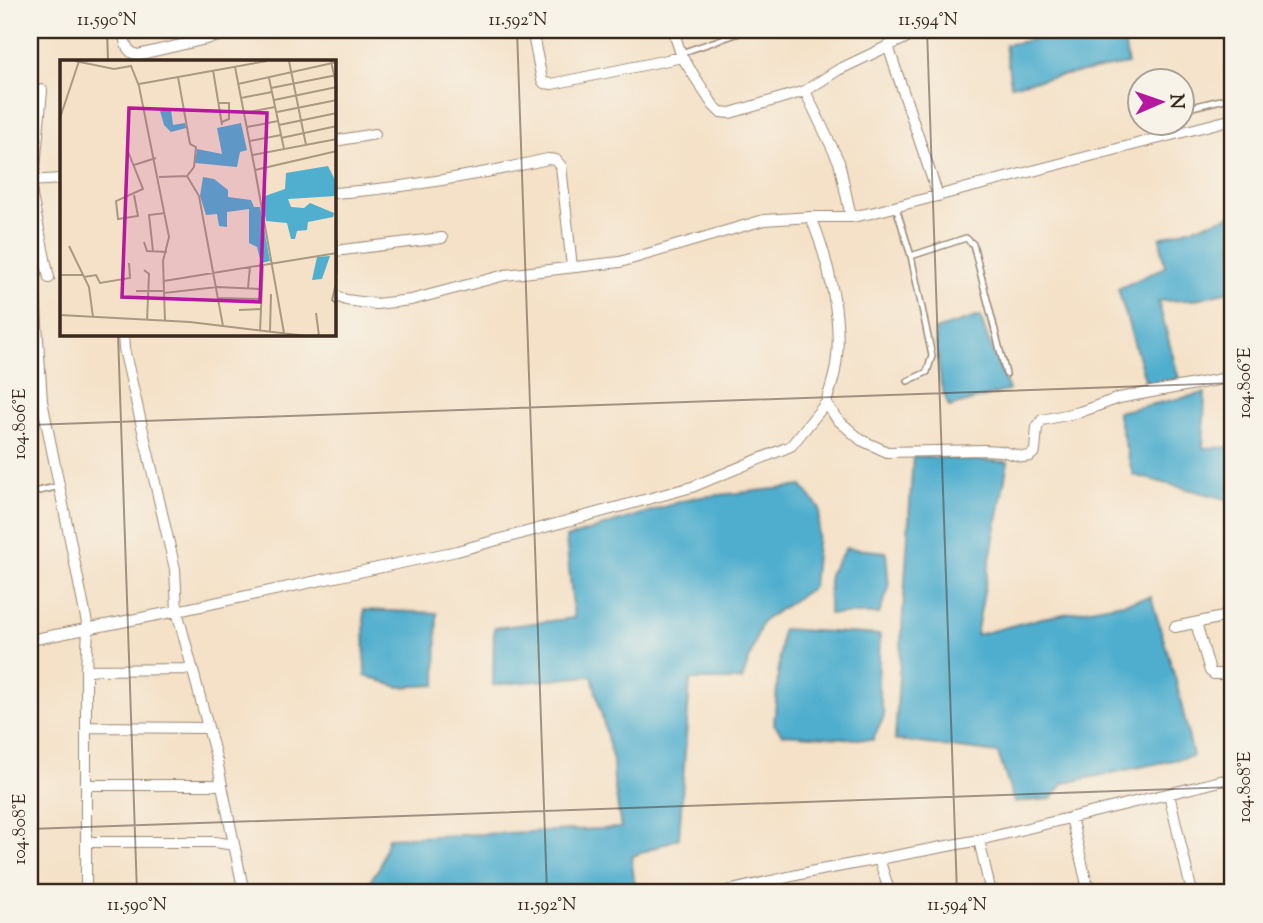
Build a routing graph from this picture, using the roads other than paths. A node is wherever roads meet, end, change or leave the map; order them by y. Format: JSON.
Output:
{"nodes":[{"id":1,"x":122,"y":30,"type":"edge"},
{"id":2,"x":532,"y":30,"type":"edge"},
{"id":3,"x":673,"y":30,"type":"edge"},
{"id":4,"x":748,"y":30,"type":"edge"},
{"id":5,"x":922,"y":30,"type":"edge"},
{"id":6,"x":228,"y":34,"type":"dead end"},
{"id":7,"x":888,"y":46,"type":"junction"},
{"id":8,"x":682,"y":55,"type":"junction"},
{"id":9,"x":42,"y":90,"type":"dead end"},
{"id":10,"x":805,"y":91,"type":"junction"},
{"id":11,"x":1233,"y":97,"type":"edge"},
{"id":12,"x":1196,"y":106,"type":"edge"},
{"id":13,"x":1233,"y":118,"type":"edge"},
{"id":14,"x":375,"y":134,"type":"dead end"},
{"id":15,"x":336,"y":141,"type":"edge"},
{"id":16,"x":60,"y":180,"type":"edge"},
{"id":17,"x":30,"y":181,"type":"edge"},
{"id":18,"x":336,"y":193,"type":"edge"},
{"id":19,"x":938,"y":196,"type":"junction"},
{"id":20,"x":896,"y":206,"type":"junction"},
{"id":21,"x":811,"y":217,"type":"junction"},
{"id":22,"x":851,"y":217,"type":"junction"},
{"id":23,"x":442,"y":237,"type":"dead end"},
{"id":24,"x":336,"y":251,"type":"edge"},
{"id":25,"x":911,"y":256,"type":"junction"},
{"id":26,"x":572,"y":267,"type":"junction"},
{"id":27,"x":60,"y":276,"type":"edge"},
{"id":28,"x":49,"y":278,"type":"junction"},
{"id":29,"x":32,"y":279,"type":"edge"},
{"id":30,"x":336,"y":296,"type":"edge"},
{"id":31,"x":123,"y":336,"type":"edge"},
{"id":32,"x":1006,"y":374,"type":"dead end"},
{"id":33,"x":1233,"y":377,"type":"edge"},
{"id":34,"x":908,"y":381,"type":"dead end"},
{"id":35,"x":42,"y":401,"type":"junction"},
{"id":36,"x":826,"y":403,"type":"junction"},
{"id":37,"x":30,"y":404,"type":"edge"},
{"id":38,"x":60,"y":486,"type":"junction"},
{"id":39,"x":30,"y":493,"type":"edge"},
{"id":40,"x":177,"y":611,"type":"junction"},
{"id":41,"x":1233,"y":615,"type":"edge"},
{"id":42,"x":1196,"y":623,"type":"junction"},
{"id":43,"x":1175,"y":627,"type":"dead end"},
{"id":44,"x":88,"y":628,"type":"junction"},
{"id":45,"x":30,"y":640,"type":"edge"},
{"id":46,"x":193,"y":669,"type":"junction"},
{"id":47,"x":86,"y":670,"type":"junction"},
{"id":48,"x":1233,"y":674,"type":"edge"},
{"id":49,"x":86,"y":727,"type":"junction"},
{"id":50,"x":208,"y":728,"type":"junction"},
{"id":51,"x":1233,"y":778,"type":"edge"},
{"id":52,"x":86,"y":785,"type":"junction"},
{"id":53,"x":222,"y":785,"type":"junction"},
{"id":54,"x":1169,"y":793,"type":"junction"},
{"id":55,"x":1071,"y":817,"type":"junction"},
{"id":56,"x":979,"y":840,"type":"junction"},
{"id":57,"x":86,"y":842,"type":"junction"},
{"id":58,"x":234,"y":845,"type":"junction"},
{"id":59,"x":879,"y":859,"type":"junction"},
{"id":60,"x":86,"y":893,"type":"edge"},
{"id":61,"x":244,"y":893,"type":"edge"},
{"id":62,"x":719,"y":893,"type":"edge"},
{"id":63,"x":890,"y":893,"type":"edge"},
{"id":64,"x":991,"y":893,"type":"edge"},
{"id":65,"x":1089,"y":893,"type":"edge"},
{"id":66,"x":1192,"y":893,"type":"edge"}],
"edges":[{"from":1,"to":6,"type":"street"},
{"from":2,"to":8,"type":"street"},
{"from":3,"to":8,"type":"street"},
{"from":4,"to":8,"type":"lane"},
{"from":5,"to":7,"type":"street"},
{"from":7,"to":10,"type":"street"},
{"from":7,"to":19,"type":"street"},
{"from":8,"to":10,"type":"street"},
{"from":9,"to":17,"type":"street"},
{"from":10,"to":22,"type":"street"},
{"from":11,"to":12,"type":"lane"},
{"from":13,"to":19,"type":"street"},
{"from":14,"to":15,"type":"street"},
{"from":16,"to":17,"type":"street"},
{"from":17,"to":28,"type":"street"},
{"from":18,"to":26,"type":"street"},
{"from":19,"to":20,"type":"street"},
{"from":20,"to":22,"type":"street"},
{"from":20,"to":25,"type":"lane"},
{"from":21,"to":22,"type":"street"},
{"from":21,"to":26,"type":"street"},
{"from":21,"to":36,"type":"street"},
{"from":23,"to":24,"type":"street"},
{"from":25,"to":32,"type":"lane"},
{"from":25,"to":34,"type":"lane"},
{"from":26,"to":30,"type":"street"},
{"from":27,"to":28,"type":"street"},
{"from":28,"to":29,"type":"street"},
{"from":29,"to":35,"type":"street"},
{"from":31,"to":40,"type":"street"},
{"from":33,"to":36,"type":"street"},
{"from":35,"to":37,"type":"street"},
{"from":35,"to":38,"type":"street"},
{"from":36,"to":40,"type":"street"},
{"from":38,"to":39,"type":"lane"},
{"from":38,"to":44,"type":"street"},
{"from":40,"to":44,"type":"street"},
{"from":40,"to":46,"type":"street"},
{"from":41,"to":42,"type":"street"},
{"from":42,"to":43,"type":"street"},
{"from":42,"to":48,"type":"street"},
{"from":44,"to":45,"type":"street"},
{"from":44,"to":47,"type":"street"},
{"from":46,"to":47,"type":"street"},
{"from":46,"to":50,"type":"street"},
{"from":47,"to":49,"type":"street"},
{"from":49,"to":50,"type":"street"},
{"from":49,"to":52,"type":"street"},
{"from":50,"to":53,"type":"street"},
{"from":51,"to":54,"type":"street"},
{"from":52,"to":53,"type":"street"},
{"from":52,"to":57,"type":"street"},
{"from":53,"to":58,"type":"street"},
{"from":54,"to":55,"type":"street"},
{"from":54,"to":66,"type":"street"},
{"from":55,"to":56,"type":"street"},
{"from":55,"to":65,"type":"street"},
{"from":56,"to":59,"type":"street"},
{"from":56,"to":64,"type":"street"},
{"from":57,"to":58,"type":"street"},
{"from":57,"to":60,"type":"street"},
{"from":58,"to":61,"type":"street"},
{"from":59,"to":62,"type":"street"},
{"from":59,"to":63,"type":"street"}]}
